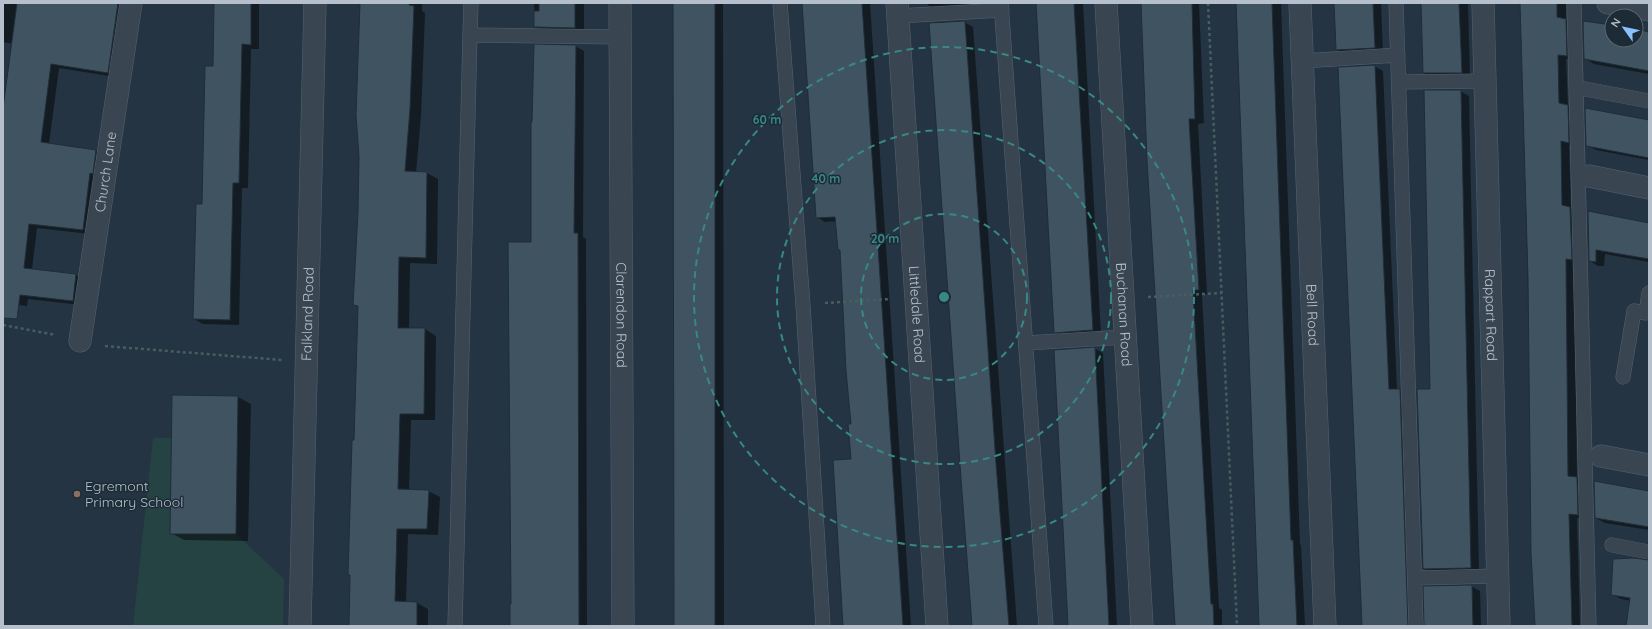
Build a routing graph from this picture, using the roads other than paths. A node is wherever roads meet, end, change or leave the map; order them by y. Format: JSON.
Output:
{"nodes":[{"id":1,"x":132,"y":3,"type":"edge"},
{"id":2,"x":315,"y":3,"type":"edge"},
{"id":3,"x":470,"y":3,"type":"edge"},
{"id":4,"x":620,"y":3,"type":"edge"},
{"id":5,"x":780,"y":3,"type":"edge"},
{"id":6,"x":1106,"y":3,"type":"edge"},
{"id":7,"x":1300,"y":3,"type":"edge"},
{"id":8,"x":1396,"y":3,"type":"edge"},
{"id":9,"x":1483,"y":3,"type":"edge"},
{"id":10,"x":1574,"y":3,"type":"edge"},
{"id":11,"x":1608,"y":3,"type":"edge"},
{"id":12,"x":1002,"y":6,"type":"edge"},
{"id":13,"x":897,"y":10,"type":"edge"},
{"id":14,"x":1649,"y":10,"type":"edge"},
{"id":15,"x":470,"y":35,"type":"junction"},
{"id":16,"x":620,"y":38,"type":"junction"},
{"id":17,"x":1398,"y":55,"type":"junction"},
{"id":18,"x":1302,"y":61,"type":"junction"},
{"id":19,"x":1485,"y":81,"type":"junction"},
{"id":20,"x":1399,"y":82,"type":"junction"},
{"id":21,"x":1585,"y":89,"type":"dead end"},
{"id":22,"x":1649,"y":101,"type":"edge"},
{"id":23,"x":1589,"y":176,"type":"dead end"},
{"id":24,"x":1649,"y":188,"type":"edge"},
{"id":25,"x":1649,"y":293,"type":"edge"},
{"id":26,"x":1125,"y":337,"type":"junction"},
{"id":27,"x":80,"y":341,"type":"road end"},
{"id":28,"x":1026,"y":343,"type":"junction"},
{"id":29,"x":1623,"y":378,"type":"dead end"},
{"id":30,"x":1602,"y":456,"type":"dead end"},
{"id":31,"x":1649,"y":464,"type":"edge"},
{"id":32,"x":1612,"y":545,"type":"dead end"},
{"id":33,"x":1649,"y":552,"type":"edge"},
{"id":34,"x":1498,"y":576,"type":"junction"},
{"id":35,"x":1415,"y":578,"type":"junction"},
{"id":36,"x":300,"y":626,"type":"edge"},
{"id":37,"x":455,"y":626,"type":"edge"},
{"id":38,"x":623,"y":626,"type":"edge"},
{"id":39,"x":823,"y":626,"type":"edge"},
{"id":40,"x":937,"y":626,"type":"edge"},
{"id":41,"x":1046,"y":626,"type":"edge"},
{"id":42,"x":1142,"y":626,"type":"edge"},
{"id":43,"x":1325,"y":626,"type":"edge"},
{"id":44,"x":1416,"y":626,"type":"edge"},
{"id":45,"x":1499,"y":626,"type":"edge"},
{"id":46,"x":1589,"y":626,"type":"edge"}],
"edges":[{"from":1,"to":27,"type":"street","name":"Church Lane"},
{"from":2,"to":36,"type":"street","name":"Falkland Road"},
{"from":3,"to":15,"type":"lane"},
{"from":4,"to":16,"type":"street","name":"Clarendon Road"},
{"from":5,"to":39,"type":"lane"},
{"from":6,"to":26,"type":"street","name":"Buchanan Road"},
{"from":7,"to":18,"type":"street","name":"Bell Road"},
{"from":8,"to":17,"type":"lane"},
{"from":9,"to":19,"type":"street","name":"Rappart Road"},
{"from":10,"to":46,"type":"lane"},
{"from":11,"to":14,"type":"street"},
{"from":12,"to":13,"type":"lane"},
{"from":12,"to":28,"type":"lane"},
{"from":13,"to":40,"type":"street","name":"Littledale Road"},
{"from":15,"to":16,"type":"lane"},
{"from":15,"to":37,"type":"lane"},
{"from":16,"to":38,"type":"street","name":"Clarendon Road"},
{"from":17,"to":18,"type":"lane"},
{"from":17,"to":20,"type":"lane"},
{"from":18,"to":43,"type":"street","name":"Bell Road"},
{"from":19,"to":20,"type":"lane"},
{"from":19,"to":34,"type":"street","name":"Rappart Road"},
{"from":20,"to":35,"type":"lane"},
{"from":21,"to":22,"type":"lane"},
{"from":23,"to":24,"type":"street"},
{"from":25,"to":29,"type":"lane"},
{"from":26,"to":28,"type":"lane"},
{"from":26,"to":42,"type":"street","name":"Buchanan Road"},
{"from":28,"to":41,"type":"lane"},
{"from":30,"to":31,"type":"street"},
{"from":32,"to":33,"type":"lane"},
{"from":34,"to":35,"type":"lane"},
{"from":34,"to":45,"type":"street","name":"Rappart Road"},
{"from":35,"to":44,"type":"lane"}]}
